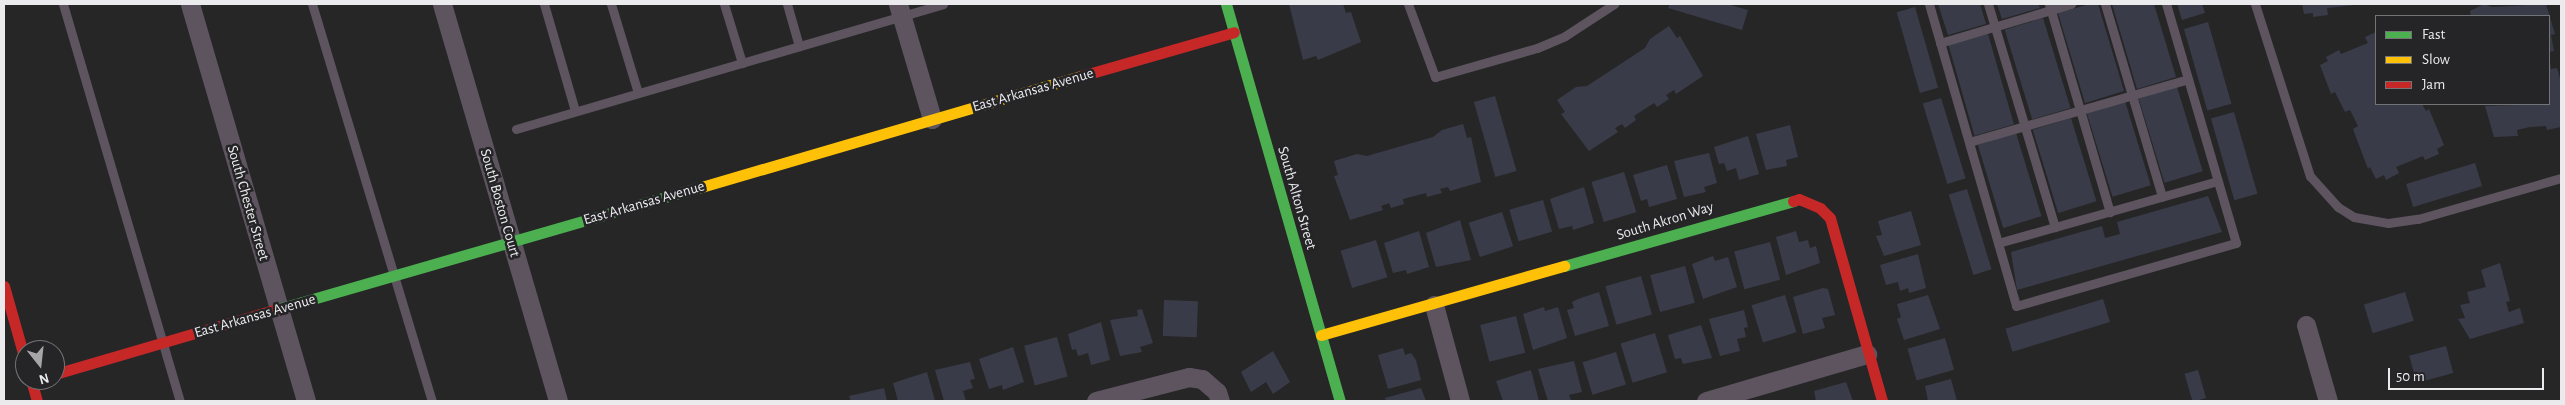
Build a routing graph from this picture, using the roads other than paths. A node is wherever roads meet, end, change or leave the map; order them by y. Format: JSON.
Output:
{"nodes":[{"id":1,"x":63,"y":4,"type":"edge"},
{"id":2,"x":190,"y":4,"type":"edge"},
{"id":3,"x":312,"y":4,"type":"edge"},
{"id":4,"x":442,"y":4,"type":"edge"},
{"id":5,"x":544,"y":4,"type":"edge"},
{"id":6,"x":611,"y":4,"type":"edge"},
{"id":7,"x":724,"y":4,"type":"edge"},
{"id":8,"x":787,"y":4,"type":"edge"},
{"id":9,"x":943,"y":4,"type":"edge"},
{"id":10,"x":1226,"y":4,"type":"edge"},
{"id":11,"x":1408,"y":4,"type":"edge"},
{"id":12,"x":1614,"y":4,"type":"edge"},
{"id":13,"x":1928,"y":4,"type":"edge"},
{"id":14,"x":1988,"y":4,"type":"edge"},
{"id":15,"x":2071,"y":4,"type":"edge"},
{"id":16,"x":2105,"y":4,"type":"edge"},
{"id":17,"x":2166,"y":4,"type":"edge"},
{"id":18,"x":2255,"y":4,"type":"edge"},
{"id":19,"x":2050,"y":7,"type":"edge"},
{"id":20,"x":900,"y":10,"type":"edge"},
{"id":21,"x":1994,"y":27,"type":"junction"},
{"id":22,"x":1234,"y":32,"type":"junction"},
{"id":23,"x":1940,"y":43,"type":"junction"},
{"id":24,"x":799,"y":46,"type":"junction"},
{"id":25,"x":742,"y":63,"type":"junction"},
{"id":26,"x":2188,"y":79,"type":"junction"},
{"id":27,"x":638,"y":93,"type":"junction"},
{"id":28,"x":2132,"y":95,"type":"junction"},
{"id":29,"x":2080,"y":110,"type":"junction"},
{"id":30,"x":575,"y":111,"type":"junction"},
{"id":31,"x":932,"y":119,"type":"junction"},
{"id":32,"x":2024,"y":126,"type":"junction"},
{"id":33,"x":516,"y":129,"type":"dead end"},
{"id":34,"x":1969,"y":142,"type":"junction"},
{"id":35,"x":2561,"y":178,"type":"edge"},
{"id":36,"x":2218,"y":181,"type":"junction"},
{"id":37,"x":2162,"y":197,"type":"junction"},
{"id":38,"x":2110,"y":212,"type":"junction"},
{"id":39,"x":2055,"y":227,"type":"junction"},
{"id":40,"x":511,"y":242,"type":"junction"},
{"id":41,"x":1998,"y":243,"type":"junction"},
{"id":42,"x":395,"y":275,"type":"junction"},
{"id":43,"x":4,"y":286,"type":"edge"},
{"id":44,"x":1434,"y":305,"type":"junction"},
{"id":45,"x":279,"y":309,"type":"junction"},
{"id":46,"x":2306,"y":325,"type":"dead end"},
{"id":47,"x":1321,"y":335,"type":"junction"},
{"id":48,"x":19,"y":340,"type":"edge"},
{"id":49,"x":163,"y":343,"type":"junction"},
{"id":50,"x":1867,"y":354,"type":"junction"},
{"id":51,"x":65,"y":371,"type":"edge"},
{"id":52,"x":180,"y":401,"type":"edge"},
{"id":53,"x":306,"y":401,"type":"edge"},
{"id":54,"x":432,"y":401,"type":"edge"},
{"id":55,"x":558,"y":401,"type":"edge"},
{"id":56,"x":1096,"y":401,"type":"edge"},
{"id":57,"x":1220,"y":401,"type":"edge"},
{"id":58,"x":1340,"y":401,"type":"edge"},
{"id":59,"x":1460,"y":401,"type":"edge"},
{"id":60,"x":1710,"y":401,"type":"edge"},
{"id":61,"x":1882,"y":401,"type":"edge"},
{"id":62,"x":2328,"y":401,"type":"edge"}],
"edges":[{"from":1,"to":49,"type":"lane"},
{"from":2,"to":45,"type":"street","name":"South Chester Street"},
{"from":3,"to":42,"type":"lane"},
{"from":4,"to":40,"type":"street","name":"South Boston Court"},
{"from":5,"to":30,"type":"lane"},
{"from":6,"to":27,"type":"lane"},
{"from":7,"to":25,"type":"lane"},
{"from":8,"to":24,"type":"lane"},
{"from":9,"to":20,"type":"lane"},
{"from":10,"to":22,"type":"street","name":"South Alton Street"},
{"from":11,"to":12,"type":"lane"},
{"from":13,"to":23,"type":"lane"},
{"from":14,"to":21,"type":"lane"},
{"from":15,"to":19,"type":"lane"},
{"from":16,"to":28,"type":"lane"},
{"from":17,"to":26,"type":"lane"},
{"from":18,"to":35,"type":"lane"},
{"from":19,"to":21,"type":"lane"},
{"from":19,"to":29,"type":"lane"},
{"from":20,"to":24,"type":"lane"},
{"from":20,"to":31,"type":"street"},
{"from":21,"to":23,"type":"lane"},
{"from":21,"to":32,"type":"lane"},
{"from":22,"to":31,"type":"street","name":"East Arkansas Avenue"},
{"from":22,"to":47,"type":"street","name":"South Alton Street"},
{"from":23,"to":34,"type":"lane"},
{"from":24,"to":25,"type":"lane"},
{"from":25,"to":27,"type":"lane"},
{"from":26,"to":28,"type":"lane"},
{"from":26,"to":36,"type":"lane"},
{"from":27,"to":30,"type":"lane"},
{"from":28,"to":29,"type":"lane"},
{"from":28,"to":37,"type":"lane"},
{"from":29,"to":32,"type":"lane"},
{"from":29,"to":38,"type":"lane"},
{"from":30,"to":33,"type":"lane"},
{"from":31,"to":40,"type":"street","name":"East Arkansas Avenue"},
{"from":32,"to":34,"type":"lane"},
{"from":32,"to":39,"type":"lane"},
{"from":34,"to":41,"type":"lane"},
{"from":36,"to":37,"type":"lane"},
{"from":36,"to":41,"type":"lane"},
{"from":37,"to":38,"type":"lane"},
{"from":38,"to":39,"type":"lane"},
{"from":39,"to":41,"type":"lane"},
{"from":40,"to":42,"type":"street","name":"East Arkansas Avenue"},
{"from":40,"to":55,"type":"street","name":"South Boston Court"},
{"from":42,"to":45,"type":"street","name":"East Arkansas Avenue"},
{"from":42,"to":54,"type":"lane"},
{"from":43,"to":48,"type":"street"},
{"from":44,"to":47,"type":"street","name":"South Akron Way"},
{"from":44,"to":50,"type":"street","name":"South Akron Way"},
{"from":44,"to":59,"type":"street"},
{"from":45,"to":49,"type":"street","name":"East Arkansas Avenue"},
{"from":45,"to":53,"type":"street","name":"South Chester Street"},
{"from":46,"to":62,"type":"street"},
{"from":47,"to":58,"type":"street","name":"South Alton Street"},
{"from":49,"to":51,"type":"street","name":"East Arkansas Avenue"},
{"from":49,"to":52,"type":"lane"},
{"from":50,"to":60,"type":"street"},
{"from":50,"to":61,"type":"street","name":"South Akron Way"},
{"from":56,"to":57,"type":"street"}]}
